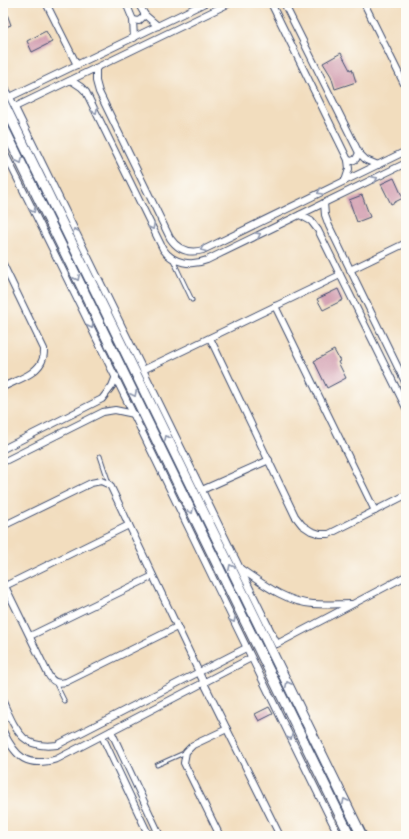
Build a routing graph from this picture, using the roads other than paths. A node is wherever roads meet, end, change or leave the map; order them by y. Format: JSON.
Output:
{"nodes":[{"id":1,"x":46,"y":3,"type":"edge"},
{"id":2,"x":126,"y":3,"type":"edge"},
{"id":3,"x":138,"y":3,"type":"edge"},
{"id":4,"x":205,"y":3,"type":"edge"},
{"id":5,"x":230,"y":3,"type":"edge"},
{"id":6,"x":271,"y":3,"type":"edge"},
{"id":7,"x":284,"y":3,"type":"edge"},
{"id":8,"x":364,"y":3,"type":"edge"},
{"id":9,"x":145,"y":15,"type":"junction"},
{"id":10,"x":133,"y":20,"type":"junction"},
{"id":11,"x":158,"y":26,"type":"junction"},
{"id":12,"x":134,"y":38,"type":"junction"},
{"id":13,"x":77,"y":65,"type":"junction"},
{"id":14,"x":96,"y":68,"type":"junction"},
{"id":15,"x":72,"y":81,"type":"junction"},
{"id":16,"x":3,"y":83,"type":"edge"},
{"id":17,"x":97,"y":87,"type":"junction"},
{"id":18,"x":406,"y":88,"type":"edge"},
{"id":19,"x":86,"y":92,"type":"junction"},
{"id":20,"x":6,"y":100,"type":"edge"},
{"id":21,"x":15,"y":108,"type":"junction"},
{"id":22,"x":3,"y":126,"type":"edge"},
{"id":23,"x":3,"y":150,"type":"edge"},
{"id":24,"x":406,"y":151,"type":"edge"},
{"id":25,"x":359,"y":153,"type":"junction"},
{"id":26,"x":348,"y":160,"type":"junction"},
{"id":27,"x":406,"y":163,"type":"edge"},
{"id":28,"x":378,"y":165,"type":"junction"},
{"id":29,"x":345,"y":180,"type":"junction"},
{"id":30,"x":324,"y":203,"type":"junction"},
{"id":31,"x":300,"y":215,"type":"junction"},
{"id":32,"x":326,"y":221,"type":"junction"},
{"id":33,"x":316,"y":226,"type":"junction"},
{"id":34,"x":406,"y":243,"type":"edge"},
{"id":35,"x":172,"y":258,"type":"junction"},
{"id":36,"x":3,"y":264,"type":"edge"},
{"id":37,"x":350,"y":270,"type":"junction"},
{"id":38,"x":340,"y":275,"type":"junction"},
{"id":39,"x":192,"y":300,"type":"dead end"},
{"id":40,"x":276,"y":306,"type":"junction"},
{"id":41,"x":210,"y":338,"type":"junction"},
{"id":42,"x":143,"y":370,"type":"junction"},
{"id":43,"x":116,"y":376,"type":"junction"},
{"id":44,"x":406,"y":384,"type":"edge"},
{"id":45,"x":3,"y":387,"type":"edge"},
{"id":46,"x":406,"y":408,"type":"edge"},
{"id":47,"x":78,"y":412,"type":"junction"},
{"id":48,"x":134,"y":414,"type":"junction"},
{"id":49,"x":85,"y":421,"type":"junction"},
{"id":50,"x":3,"y":449,"type":"edge"},
{"id":51,"x":179,"y":453,"type":"junction"},
{"id":52,"x":100,"y":456,"type":"dead end"},
{"id":53,"x":269,"y":460,"type":"junction"},
{"id":54,"x":3,"y":462,"type":"edge"},
{"id":55,"x":110,"y":485,"type":"junction"},
{"id":56,"x":202,"y":490,"type":"junction"},
{"id":57,"x":406,"y":495,"type":"edge"},
{"id":58,"x":375,"y":511,"type":"junction"},
{"id":59,"x":129,"y":525,"type":"junction"},
{"id":60,"x":3,"y":526,"type":"edge"},
{"id":61,"x":240,"y":569,"type":"junction"},
{"id":62,"x":153,"y":576,"type":"junction"},
{"id":63,"x":406,"y":576,"type":"edge"},
{"id":64,"x":4,"y":584,"type":"edge"},
{"id":65,"x":352,"y":604,"type":"junction"},
{"id":66,"x":177,"y":627,"type":"junction"},
{"id":67,"x":30,"y":636,"type":"junction"},
{"id":68,"x":273,"y":646,"type":"junction"},
{"id":69,"x":246,"y":648,"type":"junction"},
{"id":70,"x":260,"y":653,"type":"junction"},
{"id":71,"x":251,"y":658,"type":"junction"},
{"id":72,"x":199,"y":672,"type":"junction"},
{"id":73,"x":55,"y":682,"type":"junction"},
{"id":74,"x":204,"y":683,"type":"junction"},
{"id":75,"x":3,"y":702,"type":"edge"},
{"id":76,"x":65,"y":702,"type":"dead end"},
{"id":77,"x":227,"y":729,"type":"junction"},
{"id":78,"x":3,"y":731,"type":"edge"},
{"id":79,"x":111,"y":731,"type":"junction"},
{"id":80,"x":102,"y":736,"type":"junction"},
{"id":81,"x":186,"y":752,"type":"junction"},
{"id":82,"x":157,"y":765,"type":"dead end"},
{"id":83,"x":149,"y":836,"type":"edge"},
{"id":84,"x":160,"y":836,"type":"edge"},
{"id":85,"x":220,"y":836,"type":"edge"},
{"id":86,"x":280,"y":836,"type":"edge"},
{"id":87,"x":341,"y":836,"type":"edge"},
{"id":88,"x":350,"y":836,"type":"edge"},
{"id":89,"x":362,"y":836,"type":"edge"}],
"edges":[{"from":1,"to":13,"type":"street"},
{"from":2,"to":10,"type":"street"},
{"from":3,"to":9,"type":"street"},
{"from":4,"to":11,"type":"street"},
{"from":5,"to":14,"type":"street"},
{"from":6,"to":26,"type":"street"},
{"from":7,"to":25,"type":"street"},
{"from":8,"to":18,"type":"street"},
{"from":9,"to":10,"type":"street"},
{"from":9,"to":11,"type":"street"},
{"from":10,"to":12,"type":"street"},
{"from":11,"to":12,"type":"street"},
{"from":12,"to":13,"type":"street"},
{"from":13,"to":20,"type":"street"},
{"from":14,"to":15,"type":"street"},
{"from":14,"to":17,"type":"street"},
{"from":15,"to":19,"type":"street"},
{"from":15,"to":21,"type":"street"},
{"from":16,"to":20,"type":"street"},
{"from":17,"to":19,"type":"street"},
{"from":29,"to":17,"type":"street","one_way":true},
{"from":19,"to":35,"type":"street","one_way":true},
{"from":20,"to":21,"type":"street"},
{"from":51,"to":20,"type":"street","one_way":true},
{"from":42,"to":21,"type":"street","one_way":true},
{"from":22,"to":70,"type":"street","one_way":true},
{"from":23,"to":43,"type":"street","one_way":true},
{"from":24,"to":28,"type":"street"},
{"from":25,"to":26,"type":"street"},
{"from":25,"to":28,"type":"street"},
{"from":26,"to":29,"type":"street"},
{"from":30,"to":27,"type":"street","one_way":true},
{"from":28,"to":29,"type":"street"},
{"from":30,"to":31,"type":"street"},
{"from":30,"to":32,"type":"street"},
{"from":31,"to":33,"type":"street"},
{"from":35,"to":31,"type":"street","one_way":true},
{"from":32,"to":33,"type":"street"},
{"from":32,"to":37,"type":"street"},
{"from":33,"to":38,"type":"street"},
{"from":34,"to":37,"type":"street"},
{"from":35,"to":39,"type":"lane"},
{"from":36,"to":45,"type":"street"},
{"from":37,"to":44,"type":"street"},
{"from":38,"to":40,"type":"street"},
{"from":38,"to":46,"type":"street"},
{"from":40,"to":41,"type":"street"},
{"from":40,"to":58,"type":"street"},
{"from":41,"to":42,"type":"street"},
{"from":41,"to":53,"type":"street"},
{"from":42,"to":51,"type":"street"},
{"from":43,"to":47,"type":"street"},
{"from":43,"to":48,"type":"street"},
{"from":47,"to":49,"type":"street"},
{"from":47,"to":50,"type":"street"},
{"from":48,"to":49,"type":"street"},
{"from":48,"to":69,"type":"street","one_way":true},
{"from":49,"to":54,"type":"street"},
{"from":51,"to":56,"type":"street"},
{"from":68,"to":51,"type":"street","one_way":true},
{"from":52,"to":55,"type":"lane"},
{"from":53,"to":56,"type":"street"},
{"from":53,"to":58,"type":"street"},
{"from":55,"to":59,"type":"street"},
{"from":55,"to":60,"type":"street"},
{"from":56,"to":61,"type":"street"},
{"from":57,"to":58,"type":"street"},
{"from":59,"to":62,"type":"street"},
{"from":59,"to":64,"type":"street"},
{"from":61,"to":65,"type":"street"},
{"from":61,"to":68,"type":"street"},
{"from":62,"to":66,"type":"street"},
{"from":62,"to":67,"type":"street"},
{"from":63,"to":65,"type":"street"},
{"from":64,"to":67,"type":"street"},
{"from":65,"to":68,"type":"street"},
{"from":66,"to":72,"type":"street"},
{"from":66,"to":73,"type":"street"},
{"from":67,"to":73,"type":"street"},
{"from":68,"to":70,"type":"street"},
{"from":89,"to":68,"type":"street","one_way":true},
{"from":69,"to":71,"type":"street"},
{"from":69,"to":72,"type":"street"},
{"from":70,"to":88,"type":"street"},
{"from":71,"to":74,"type":"street"},
{"from":71,"to":87,"type":"street","one_way":true},
{"from":72,"to":74,"type":"street"},
{"from":72,"to":75,"type":"street"},
{"from":73,"to":76,"type":"lane"},
{"from":74,"to":77,"type":"street"},
{"from":74,"to":79,"type":"street"},
{"from":77,"to":81,"type":"street"},
{"from":77,"to":86,"type":"street"},
{"from":78,"to":80,"type":"street"},
{"from":79,"to":80,"type":"street"},
{"from":79,"to":84,"type":"street"},
{"from":80,"to":83,"type":"street"},
{"from":81,"to":82,"type":"lane"},
{"from":81,"to":85,"type":"street"}]}
